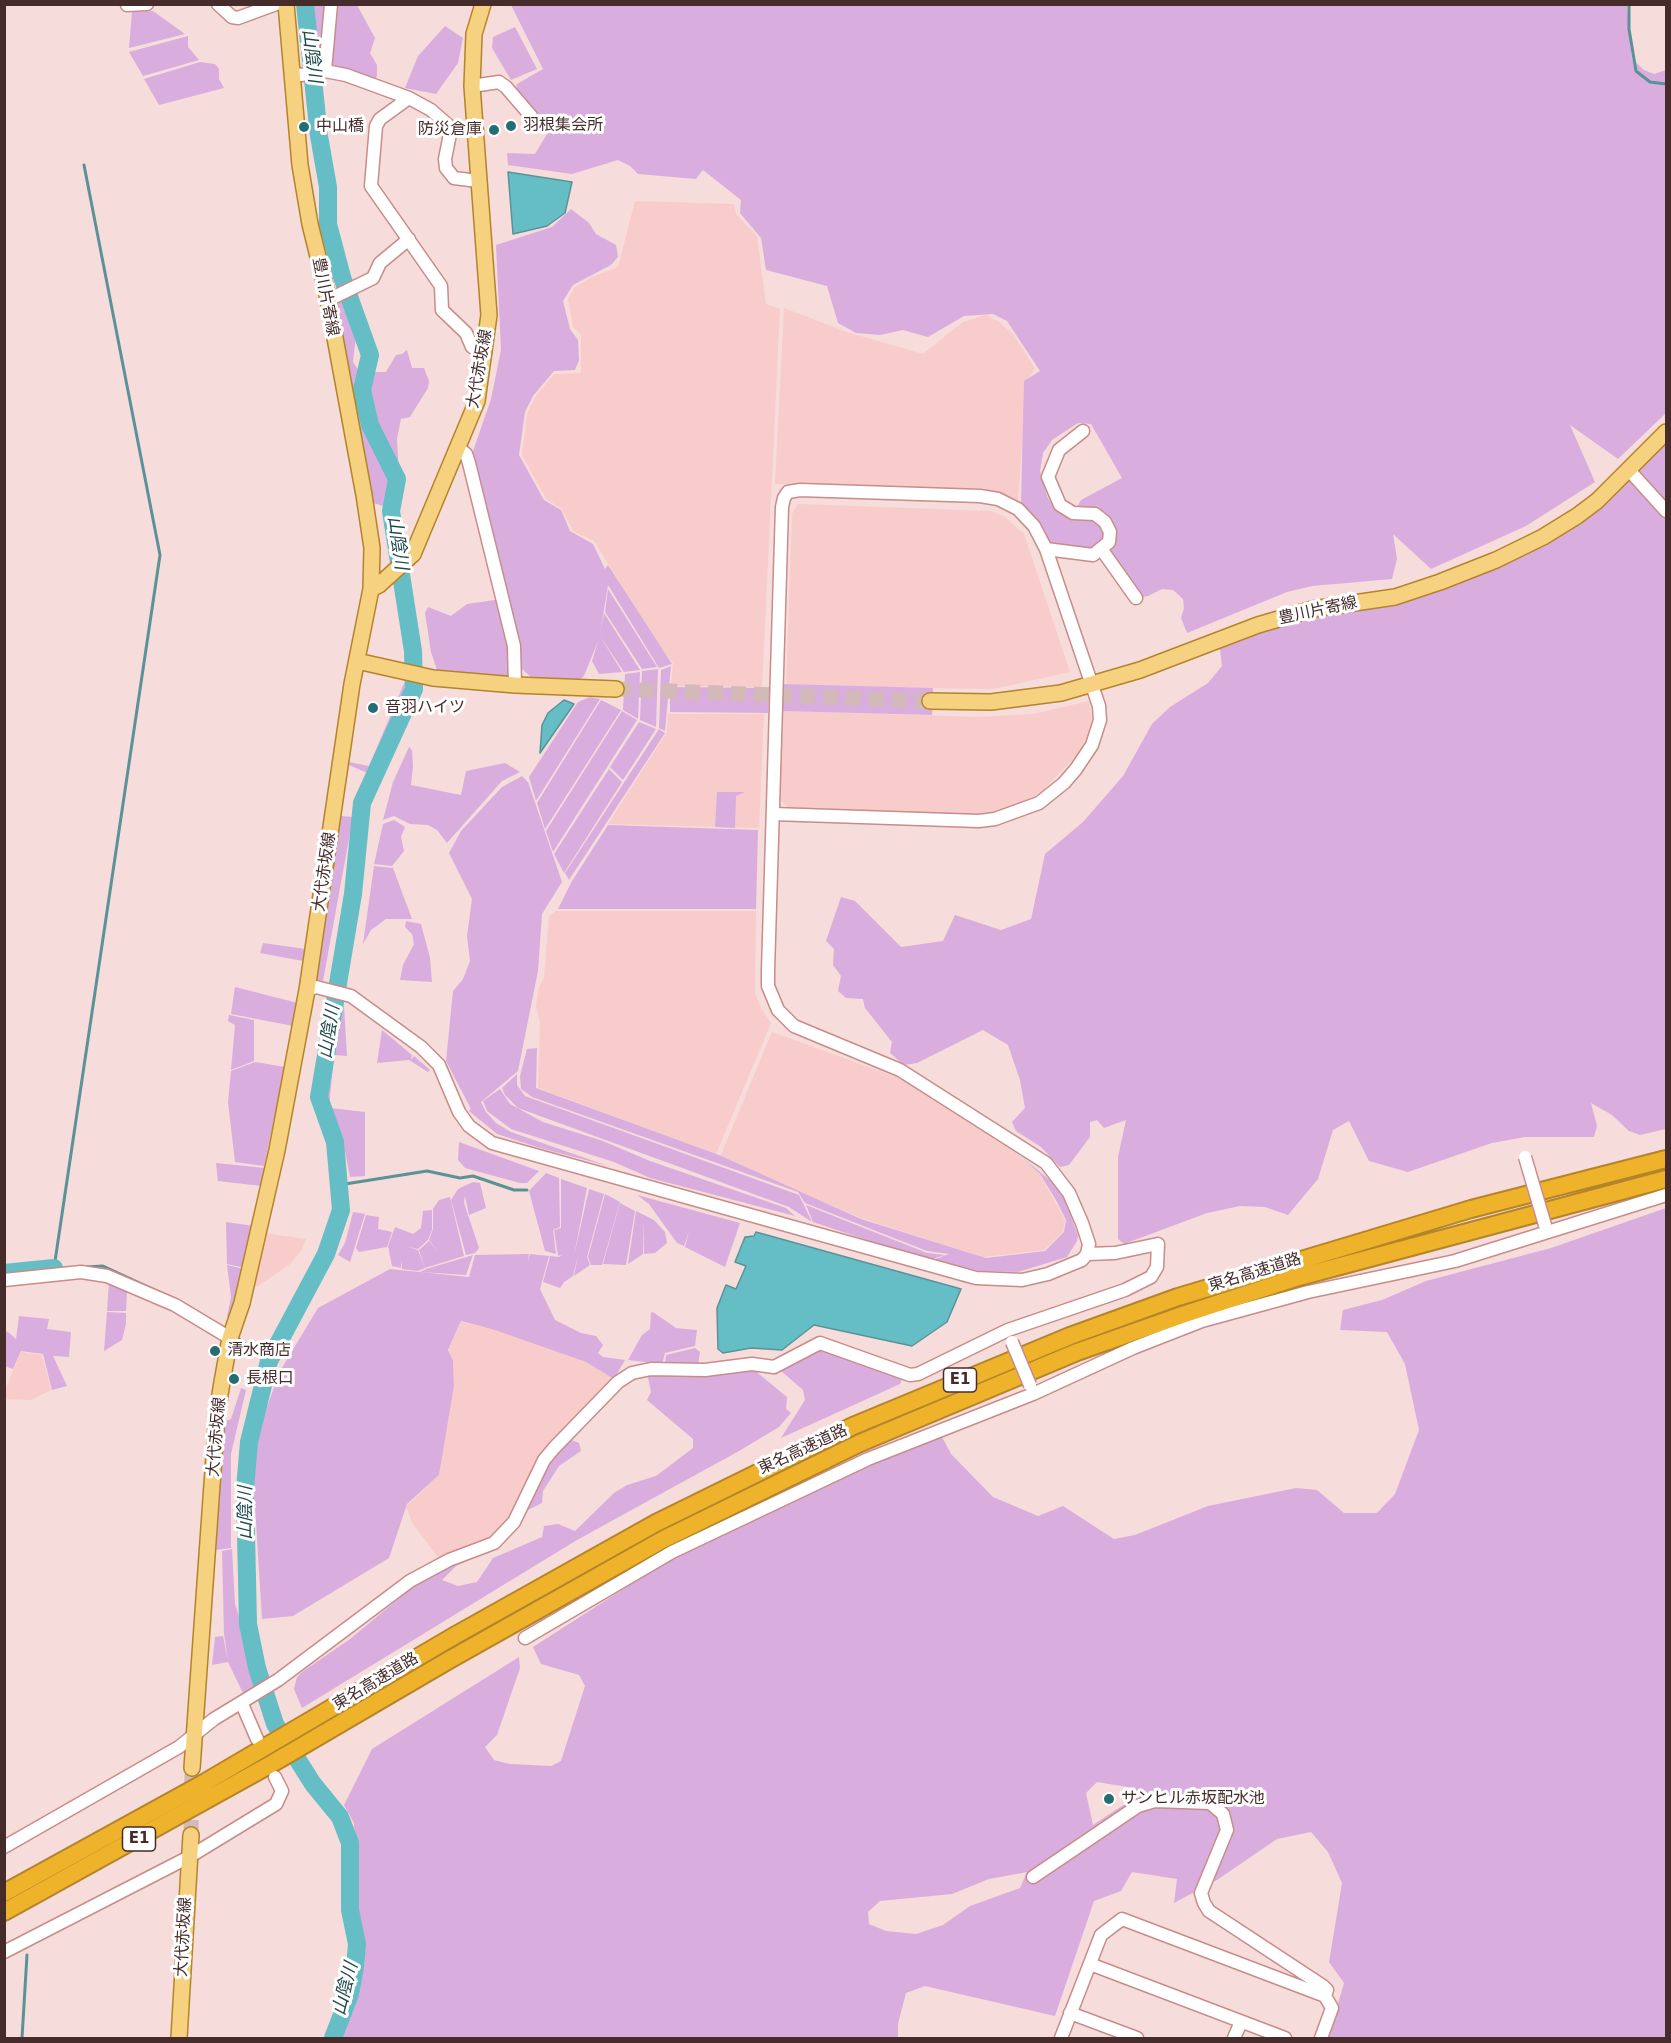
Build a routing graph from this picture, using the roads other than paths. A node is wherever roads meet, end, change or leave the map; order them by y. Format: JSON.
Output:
{"nodes":[{"id":1,"x":147,"y":4,"type":"edge"},
{"id":2,"x":218,"y":4,"type":"edge"},
{"id":3,"x":276,"y":4,"type":"edge"},
{"id":4,"x":286,"y":4,"type":"edge"},
{"id":5,"x":331,"y":4,"type":"edge"},
{"id":6,"x":483,"y":4,"type":"edge"},
{"id":7,"x":127,"y":5,"type":"edge"},
{"id":8,"x":323,"y":71,"type":"junction"},
{"id":9,"x":293,"y":73,"type":"junction"},
{"id":10,"x":472,"y":86,"type":"junction"},
{"id":11,"x":409,"y":98,"type":"junction"},
{"id":12,"x":531,"y":116,"type":"dead end"},
{"id":13,"x":478,"y":181,"type":"junction"},
{"id":14,"x":409,"y":239,"type":"junction"},
{"id":15,"x":328,"y":300,"type":"junction"},
{"id":16,"x":485,"y":353,"type":"junction"},
{"id":17,"x":1083,"y":431,"type":"dead end"},
{"id":18,"x":1666,"y":432,"type":"edge"},
{"id":19,"x":459,"y":448,"type":"junction"},
{"id":20,"x":1628,"y":469,"type":"junction"},
{"id":21,"x":1666,"y":511,"type":"edge"},
{"id":22,"x":1046,"y":549,"type":"junction"},
{"id":23,"x":1102,"y":550,"type":"junction"},
{"id":24,"x":375,"y":587,"type":"junction"},
{"id":25,"x":1136,"y":598,"type":"dead end"},
{"id":26,"x":357,"y":661,"type":"junction"},
{"id":27,"x":1093,"y":683,"type":"junction"},
{"id":28,"x":515,"y":685,"type":"junction"},
{"id":29,"x":616,"y":689,"type":"tunnel mouth"},
{"id":30,"x":930,"y":701,"type":"tunnel mouth"},
{"id":31,"x":773,"y":814,"type":"junction"},
{"id":32,"x":312,"y":989,"type":"junction"},
{"id":33,"x":1526,"y":1157,"type":"dead end"},
{"id":34,"x":1666,"y":1159,"type":"edge"},
{"id":35,"x":1666,"y":1179,"type":"edge"},
{"id":36,"x":1666,"y":1195,"type":"edge"},
{"id":37,"x":1546,"y":1229,"type":"junction"},
{"id":38,"x":1087,"y":1254,"type":"junction"},
{"id":39,"x":4,"y":1280,"type":"edge"},
{"id":40,"x":1010,"y":1336,"type":"junction"},
{"id":41,"x":230,"y":1338,"type":"junction"},
{"id":42,"x":1032,"y":1389,"type":"junction"},
{"id":43,"x":525,"y":1638,"type":"dead end"},
{"id":44,"x":245,"y":1702,"type":"junction"},
{"id":45,"x":194,"y":1733,"type":"junction"},
{"id":46,"x":262,"y":1743,"type":"junction"},
{"id":47,"x":192,"y":1768,"type":"tunnel mouth"},
{"id":48,"x":274,"y":1770,"type":"junction"},
{"id":49,"x":191,"y":1835,"type":"tunnel mouth"},
{"id":50,"x":4,"y":1847,"type":"edge"},
{"id":51,"x":189,"y":1857,"type":"junction"},
{"id":52,"x":1032,"y":1877,"type":"dead end"},
{"id":53,"x":4,"y":1893,"type":"edge"},
{"id":54,"x":4,"y":1912,"type":"edge"},
{"id":55,"x":4,"y":1952,"type":"edge"},
{"id":56,"x":1090,"y":1964,"type":"junction"},
{"id":57,"x":1325,"y":1996,"type":"junction"},
{"id":58,"x":1070,"y":2013,"type":"junction"},
{"id":59,"x":1240,"y":2022,"type":"junction"},
{"id":60,"x":179,"y":2038,"type":"edge"},
{"id":61,"x":1061,"y":2038,"type":"edge"},
{"id":62,"x":1137,"y":2038,"type":"edge"},
{"id":63,"x":1234,"y":2038,"type":"edge"},
{"id":64,"x":1285,"y":2038,"type":"edge"},
{"id":65,"x":1321,"y":2038,"type":"edge"}],
"edges":[{"from":1,"to":7,"type":"street"},
{"from":2,"to":3,"type":"street"},
{"from":4,"to":9,"type":"main road","name":"豊川片寄線"},
{"from":5,"to":8,"type":"street"},
{"from":6,"to":10,"type":"main road","name":"大代赤坂線"},
{"from":8,"to":9,"type":"street"},
{"from":8,"to":11,"type":"street"},
{"from":9,"to":15,"type":"main road","name":"豊川片寄線"},
{"from":10,"to":12,"type":"street"},
{"from":10,"to":13,"type":"main road","name":"大代赤坂線"},
{"from":11,"to":13,"type":"street"},
{"from":11,"to":14,"type":"street"},
{"from":13,"to":16,"type":"main road","name":"大代赤坂線"},
{"from":14,"to":15,"type":"street"},
{"from":14,"to":16,"type":"street"},
{"from":15,"to":24,"type":"main road","name":"豊川片寄線"},
{"from":16,"to":19,"type":"main road","name":"大代赤坂線"},
{"from":17,"to":23,"type":"street"},
{"from":18,"to":20,"type":"main road","name":"豊川片寄線"},
{"from":19,"to":24,"type":"main road","name":"大代赤坂線"},
{"from":19,"to":28,"type":"street"},
{"from":20,"to":21,"type":"street"},
{"from":20,"to":27,"type":"main road","name":"豊川片寄線"},
{"from":22,"to":23,"type":"street"},
{"from":22,"to":27,"type":"street"},
{"from":22,"to":31,"type":"street"},
{"from":23,"to":25,"type":"street"},
{"from":24,"to":26,"type":"main road","name":"大代赤坂線"},
{"from":26,"to":28,"type":"main road"},
{"from":26,"to":32,"type":"main road","name":"大代赤坂線"},
{"from":27,"to":30,"type":"main road","name":"豊川片寄線"},
{"from":27,"to":31,"type":"street"},
{"from":28,"to":29,"type":"main road"},
{"from":31,"to":38,"type":"street"},
{"from":32,"to":38,"type":"street"},
{"from":32,"to":41,"type":"main road","name":"大代赤坂線"},
{"from":33,"to":37,"type":"street","bridge":true},
{"from":34,"to":46,"type":"highway","name":"東名高速道路","number":"E1"},
{"from":35,"to":48,"type":"highway","name":"東名高速道路","number":"E1"},
{"from":36,"to":37,"type":"street"},
{"from":37,"to":42,"type":"street"},
{"from":38,"to":40,"type":"street"},
{"from":39,"to":41,"type":"street"},
{"from":40,"to":42,"type":"street","bridge":true},
{"from":40,"to":44,"type":"street"},
{"from":41,"to":45,"type":"main road","name":"大代赤坂線"},
{"from":42,"to":43,"type":"street"},
{"from":44,"to":45,"type":"street"},
{"from":44,"to":46,"type":"street"},
{"from":45,"to":47,"type":"main road","name":"大代赤坂線"},
{"from":45,"to":50,"type":"street"},
{"from":46,"to":53,"type":"highway","name":"東名高速道路","number":"E1"},
{"from":48,"to":51,"type":"street"},
{"from":48,"to":54,"type":"highway","name":"東名高速道路","number":"E1"},
{"from":49,"to":51,"type":"main road","name":"大代赤坂線"},
{"from":51,"to":55,"type":"street"},
{"from":51,"to":60,"type":"main road","name":"大代赤坂線"},
{"from":52,"to":57,"type":"street"},
{"from":56,"to":57,"type":"street"},
{"from":56,"to":58,"type":"street"},
{"from":56,"to":59,"type":"street"},
{"from":57,"to":65,"type":"street"},
{"from":58,"to":61,"type":"street"},
{"from":58,"to":62,"type":"street"},
{"from":59,"to":63,"type":"street"},
{"from":59,"to":64,"type":"street"}]}
